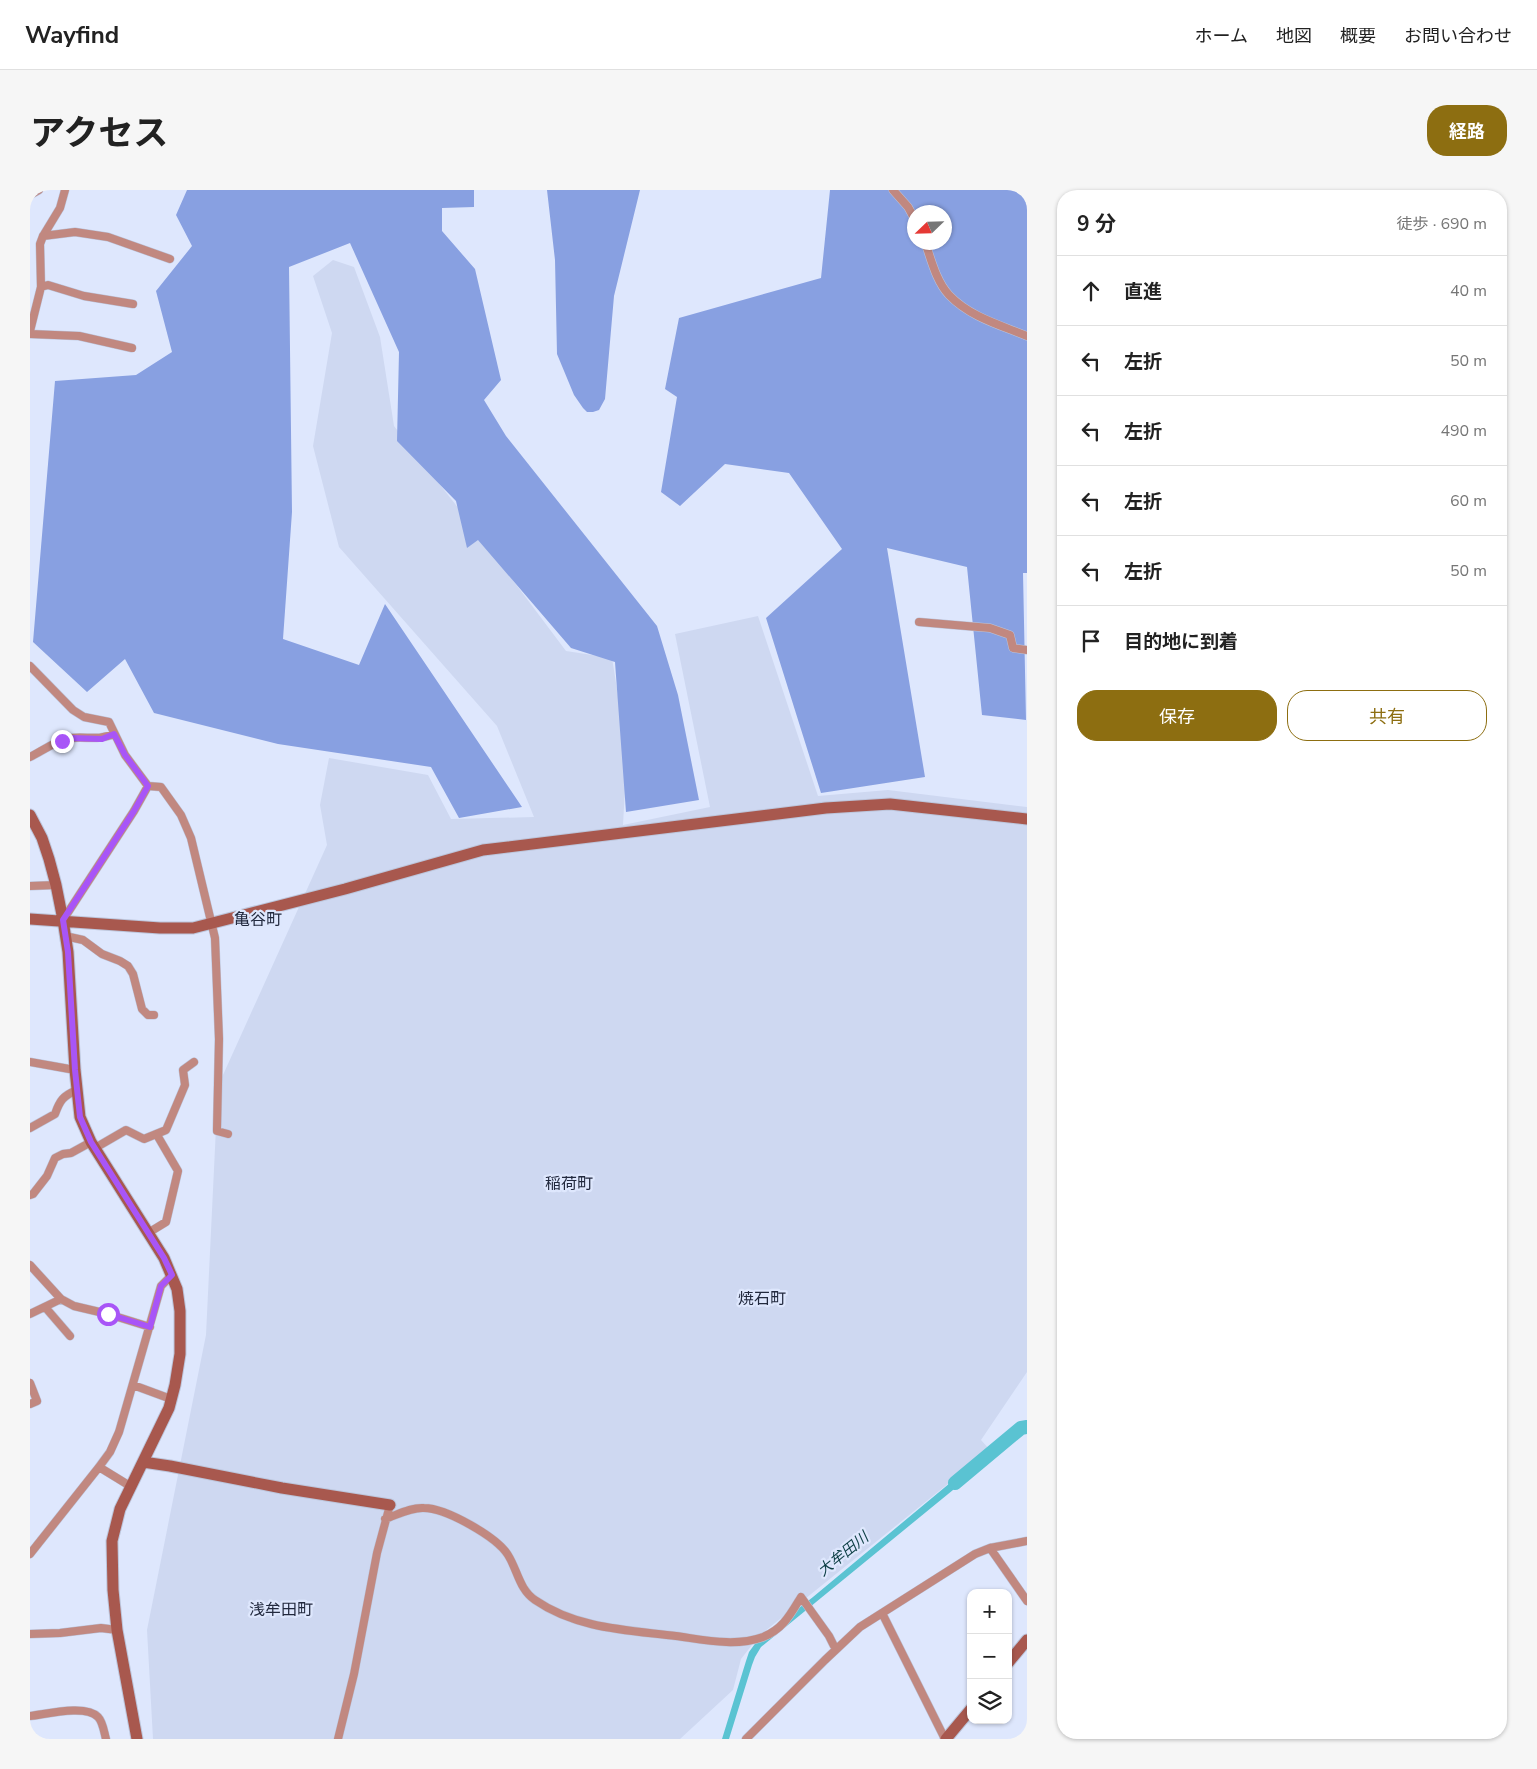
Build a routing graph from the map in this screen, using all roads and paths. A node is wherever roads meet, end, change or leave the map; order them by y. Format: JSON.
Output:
{"nodes":[{"id":1,"x":39,"y":190,"type":"edge"},
{"id":2,"x":65,"y":190,"type":"edge"},
{"id":3,"x":893,"y":190,"type":"edge"},
{"id":4,"x":30,"y":195,"type":"edge"},
{"id":5,"x":907,"y":206,"type":"edge"},
{"id":6,"x":43,"y":236,"type":"junction"},
{"id":7,"x":928,"y":250,"type":"edge"},
{"id":8,"x":170,"y":259,"type":"dead end"},
{"id":9,"x":41,"y":287,"type":"junction"},
{"id":10,"x":133,"y":304,"type":"dead end"},
{"id":11,"x":30,"y":332,"type":"edge"},
{"id":12,"x":1027,"y":336,"type":"edge"},
{"id":13,"x":132,"y":348,"type":"dead end"},
{"id":14,"x":919,"y":622,"type":"dead end"},
{"id":15,"x":1027,"y":650,"type":"edge"},
{"id":16,"x":30,"y":666,"type":"edge"},
{"id":17,"x":114,"y":734,"type":"junction"},
{"id":18,"x":30,"y":757,"type":"edge"},
{"id":19,"x":148,"y":786,"type":"junction"},
{"id":20,"x":30,"y":815,"type":"edge"},
{"id":21,"x":1027,"y":820,"type":"edge"},
{"id":22,"x":56,"y":885,"type":"junction"},
{"id":23,"x":30,"y":886,"type":"edge"},
{"id":24,"x":30,"y":918,"type":"edge"},
{"id":25,"x":63,"y":920,"type":"junction"},
{"id":26,"x":212,"y":925,"type":"junction"},
{"id":27,"x":65,"y":936,"type":"junction"},
{"id":28,"x":154,"y":1016,"type":"dead end"},
{"id":29,"x":30,"y":1062,"type":"edge"},
{"id":30,"x":194,"y":1062,"type":"dead end"},
{"id":31,"x":75,"y":1070,"type":"junction"},
{"id":32,"x":77,"y":1090,"type":"junction"},
{"id":33,"x":30,"y":1128,"type":"edge"},
{"id":34,"x":157,"y":1134,"type":"junction"},
{"id":35,"x":228,"y":1134,"type":"dead end"},
{"id":36,"x":93,"y":1145,"type":"junction"},
{"id":37,"x":30,"y":1195,"type":"edge"},
{"id":38,"x":148,"y":1233,"type":"junction"},
{"id":39,"x":30,"y":1265,"type":"edge"},
{"id":40,"x":172,"y":1275,"type":"junction"},
{"id":41,"x":61,"y":1299,"type":"junction"},
{"id":42,"x":45,"y":1307,"type":"junction"},
{"id":43,"x":30,"y":1314,"type":"edge"},
{"id":44,"x":150,"y":1327,"type":"junction"},
{"id":45,"x":70,"y":1336,"type":"dead end"},
{"id":46,"x":30,"y":1383,"type":"edge"},
{"id":47,"x":132,"y":1385,"type":"junction"},
{"id":48,"x":171,"y":1399,"type":"junction"},
{"id":49,"x":30,"y":1404,"type":"edge"},
{"id":50,"x":143,"y":1462,"type":"junction"},
{"id":51,"x":99,"y":1467,"type":"junction"},
{"id":52,"x":130,"y":1486,"type":"junction"},
{"id":53,"x":390,"y":1505,"type":"joint"},
{"id":54,"x":385,"y":1519,"type":"junction"},
{"id":55,"x":1027,"y":1541,"type":"edge"},
{"id":56,"x":990,"y":1548,"type":"junction"},
{"id":57,"x":30,"y":1554,"type":"edge"},
{"id":58,"x":1027,"y":1601,"type":"edge"},
{"id":59,"x":882,"y":1613,"type":"junction"},
{"id":60,"x":117,"y":1630,"type":"junction"},
{"id":61,"x":30,"y":1634,"type":"edge"},
{"id":62,"x":1027,"y":1640,"type":"edge"},
{"id":63,"x":834,"y":1646,"type":"dead end"},
{"id":64,"x":1012,"y":1659,"type":"edge"},
{"id":65,"x":967,"y":1714,"type":"edge"},
{"id":66,"x":30,"y":1716,"type":"edge"},
{"id":67,"x":106,"y":1739,"type":"edge"},
{"id":68,"x":137,"y":1739,"type":"edge"},
{"id":69,"x":338,"y":1739,"type":"edge"},
{"id":70,"x":746,"y":1739,"type":"edge"},
{"id":71,"x":945,"y":1739,"type":"edge"}],
"edges":[{"from":1,"to":4,"type":"street"},
{"from":2,"to":6,"type":"street"},
{"from":3,"to":5,"type":"street"},
{"from":6,"to":8,"type":"street"},
{"from":6,"to":9,"type":"street"},
{"from":7,"to":12,"type":"street"},
{"from":9,"to":10,"type":"street"},
{"from":9,"to":11,"type":"street"},
{"from":11,"to":13,"type":"street"},
{"from":14,"to":15,"type":"street"},
{"from":16,"to":17,"type":"street"},
{"from":17,"to":18,"type":"street"},
{"from":17,"to":19,"type":"street"},
{"from":19,"to":25,"type":"street"},
{"from":19,"to":26,"type":"street"},
{"from":20,"to":22,"type":"street"},
{"from":21,"to":26,"type":"street"},
{"from":22,"to":23,"type":"street"},
{"from":22,"to":25,"type":"street"},
{"from":24,"to":25,"type":"street"},
{"from":25,"to":26,"type":"street"},
{"from":25,"to":27,"type":"street"},
{"from":26,"to":35,"type":"street"},
{"from":27,"to":28,"type":"street"},
{"from":27,"to":31,"type":"street"},
{"from":29,"to":31,"type":"street"},
{"from":30,"to":34,"type":"street"},
{"from":31,"to":32,"type":"street"},
{"from":32,"to":33,"type":"street"},
{"from":32,"to":36,"type":"street"},
{"from":34,"to":36,"type":"street"},
{"from":34,"to":38,"type":"street"},
{"from":36,"to":37,"type":"street"},
{"from":36,"to":38,"type":"street"},
{"from":38,"to":40,"type":"street"},
{"from":39,"to":41,"type":"street"},
{"from":40,"to":44,"type":"street"},
{"from":40,"to":48,"type":"street"},
{"from":41,"to":42,"type":"street"},
{"from":41,"to":44,"type":"street"},
{"from":42,"to":43,"type":"street"},
{"from":42,"to":45,"type":"street"},
{"from":44,"to":47,"type":"street"},
{"from":46,"to":49,"type":"street"},
{"from":47,"to":48,"type":"street"},
{"from":47,"to":51,"type":"street"},
{"from":48,"to":50,"type":"street"},
{"from":50,"to":52,"type":"street"},
{"from":50,"to":53,"type":"street"},
{"from":51,"to":52,"type":"street"},
{"from":51,"to":57,"type":"street"},
{"from":52,"to":60,"type":"street"},
{"from":53,"to":54,"type":"street"},
{"from":54,"to":63,"type":"street"},
{"from":54,"to":69,"type":"street"},
{"from":55,"to":56,"type":"street"},
{"from":56,"to":58,"type":"street"},
{"from":56,"to":59,"type":"street"},
{"from":59,"to":70,"type":"street"},
{"from":59,"to":71,"type":"street"},
{"from":60,"to":61,"type":"street"},
{"from":60,"to":68,"type":"street"},
{"from":62,"to":64,"type":"street"},
{"from":65,"to":71,"type":"street"},
{"from":66,"to":67,"type":"street"}]}
